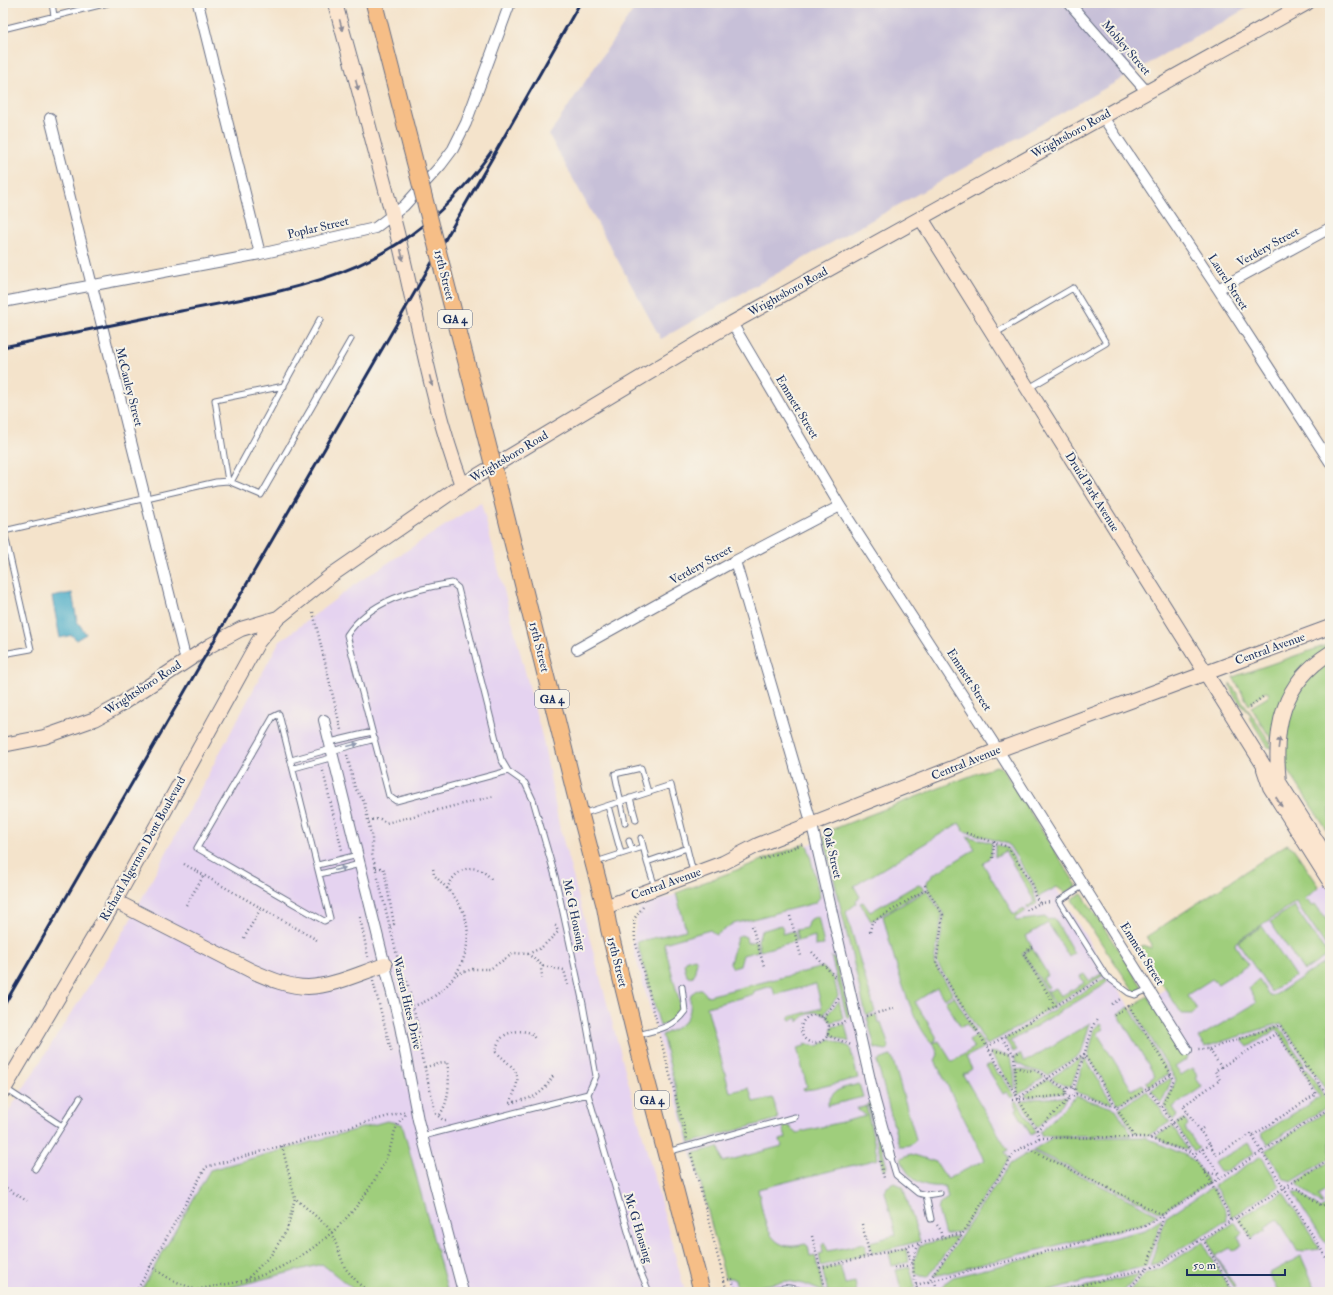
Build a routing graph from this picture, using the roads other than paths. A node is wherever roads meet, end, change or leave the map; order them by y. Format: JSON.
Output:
{"nodes":[{"id":1,"x":52,"y":3,"type":"edge"},
{"id":2,"x":108,"y":3,"type":"edge"},
{"id":3,"x":198,"y":3,"type":"edge"},
{"id":4,"x":335,"y":3,"type":"edge"},
{"id":5,"x":374,"y":3,"type":"edge"},
{"id":6,"x":510,"y":3,"type":"edge"},
{"id":7,"x":1069,"y":3,"type":"edge"},
{"id":8,"x":1307,"y":3,"type":"edge"},
{"id":9,"x":92,"y":5,"type":"edge"},
{"id":10,"x":54,"y":16,"type":"junction"},
{"id":11,"x":3,"y":29,"type":"edge"},
{"id":12,"x":1147,"y":92,"type":"junction"},
{"id":13,"x":1103,"y":117,"type":"junction"},
{"id":14,"x":50,"y":118,"type":"dead end"},
{"id":15,"x":392,"y":217,"type":"junction"},
{"id":16,"x":921,"y":218,"type":"junction"},
{"id":17,"x":1330,"y":228,"type":"edge"},
{"id":18,"x":260,"y":254,"type":"junction"},
{"id":19,"x":90,"y":285,"type":"junction"},
{"id":20,"x":1218,"y":289,"type":"junction"},
{"id":21,"x":3,"y":302,"type":"edge"},
{"id":22,"x":320,"y":319,"type":"dead end"},
{"id":23,"x":732,"y":323,"type":"junction"},
{"id":24,"x":994,"y":334,"type":"junction"},
{"id":25,"x":350,"y":339,"type":"dead end"},
{"id":26,"x":284,"y":386,"type":"junction"},
{"id":27,"x":1028,"y":389,"type":"junction"},
{"id":28,"x":1330,"y":462,"type":"edge"},
{"id":29,"x":230,"y":482,"type":"junction"},
{"id":30,"x":462,"y":485,"type":"junction"},
{"id":31,"x":144,"y":499,"type":"junction"},
{"id":32,"x":840,"y":506,"type":"junction"},
{"id":33,"x":735,"y":561,"type":"junction"},
{"id":34,"x":283,"y":614,"type":"junction"},
{"id":35,"x":1330,"y":627,"type":"edge"},
{"id":36,"x":577,"y":649,"type":"dead end"},
{"id":37,"x":1330,"y":653,"type":"edge"},
{"id":38,"x":3,"y":654,"type":"edge"},
{"id":39,"x":186,"y":661,"type":"junction"},
{"id":40,"x":1205,"y":673,"type":"junction"},
{"id":41,"x":324,"y":720,"type":"dead end"},
{"id":42,"x":372,"y":732,"type":"junction"},
{"id":43,"x":375,"y":739,"type":"junction"},
{"id":44,"x":3,"y":745,"type":"edge"},
{"id":45,"x":332,"y":750,"type":"junction"},
{"id":46,"x":998,"y":750,"type":"junction"},
{"id":47,"x":291,"y":760,"type":"junction"},
{"id":48,"x":1264,"y":766,"type":"junction"},
{"id":49,"x":294,"y":768,"type":"junction"},
{"id":50,"x":508,"y":771,"type":"junction"},
{"id":51,"x":1279,"y":782,"type":"junction"},
{"id":52,"x":648,"y":792,"type":"junction"},
{"id":53,"x":630,"y":798,"type":"junction"},
{"id":54,"x":621,"y":800,"type":"junction"},
{"id":55,"x":608,"y":806,"type":"junction"},
{"id":56,"x":581,"y":814,"type":"junction"},
{"id":57,"x":636,"y":820,"type":"dead end"},
{"id":58,"x":625,"y":823,"type":"dead end"},
{"id":59,"x":812,"y":825,"type":"junction"},
{"id":60,"x":641,"y":838,"type":"dead end"},
{"id":61,"x":630,"y":841,"type":"dead end"},
{"id":62,"x":643,"y":847,"type":"junction"},
{"id":63,"x":687,"y":848,"type":"junction"},
{"id":64,"x":632,"y":850,"type":"junction"},
{"id":65,"x":621,"y":854,"type":"junction"},
{"id":66,"x":359,"y":860,"type":"junction"},
{"id":67,"x":647,"y":862,"type":"junction"},
{"id":68,"x":1330,"y":862,"type":"edge"},
{"id":69,"x":594,"y":863,"type":"junction"},
{"id":70,"x":318,"y":865,"type":"junction"},
{"id":71,"x":320,"y":874,"type":"junction"},
{"id":72,"x":694,"y":874,"type":"junction"},
{"id":73,"x":1330,"y":882,"type":"edge"},
{"id":74,"x":1084,"y":885,"type":"junction"},
{"id":75,"x":656,"y":888,"type":"junction"},
{"id":76,"x":115,"y":901,"type":"junction"},
{"id":77,"x":606,"y":907,"type":"junction"},
{"id":78,"x":385,"y":965,"type":"junction"},
{"id":79,"x":682,"y":987,"type":"dead end"},
{"id":80,"x":1150,"y":991,"type":"junction"},
{"id":81,"x":635,"y":1035,"type":"junction"},
{"id":82,"x":1187,"y":1050,"type":"road end"},
{"id":83,"x":4,"y":1090,"type":"edge"},
{"id":84,"x":588,"y":1094,"type":"junction"},
{"id":85,"x":80,"y":1098,"type":"dead end"},
{"id":86,"x":795,"y":1117,"type":"dead end"},
{"id":87,"x":62,"y":1126,"type":"junction"},
{"id":88,"x":423,"y":1136,"type":"junction"},
{"id":89,"x":666,"y":1152,"type":"junction"},
{"id":90,"x":890,"y":1154,"type":"joint"},
{"id":91,"x":35,"y":1169,"type":"dead end"},
{"id":92,"x":940,"y":1194,"type":"dead end"},
{"id":93,"x":926,"y":1195,"type":"junction"},
{"id":94,"x":931,"y":1218,"type":"road end"},
{"id":95,"x":463,"y":1292,"type":"edge"},
{"id":96,"x":649,"y":1292,"type":"edge"},
{"id":97,"x":702,"y":1292,"type":"edge"},
{"id":98,"x":764,"y":1292,"type":"edge"},
{"id":99,"x":803,"y":1292,"type":"edge"}],
"edges":[{"from":1,"to":10,"type":"lane"},
{"from":2,"to":9,"type":"lane"},
{"from":3,"to":18,"type":"street"},
{"from":4,"to":15,"type":"main road","one_way":true},
{"from":5,"to":56,"type":"main road","name":"15th Street","number":"GA 4","bridge":true},
{"from":6,"to":15,"type":"street","name":"Poplar Street"},
{"from":7,"to":12,"type":"street","name":"Mobley Street"},
{"from":8,"to":12,"type":"main road","name":"Wrightsboro Road"},
{"from":9,"to":10,"type":"lane"},
{"from":10,"to":11,"type":"lane"},
{"from":12,"to":13,"type":"main road","name":"Wrightsboro Road"},
{"from":13,"to":16,"type":"main road","name":"Wrightsboro Road"},
{"from":13,"to":20,"type":"street","name":"Laurel Street"},
{"from":14,"to":19,"type":"street","name":"McCauley Street"},
{"from":15,"to":18,"type":"street","name":"Poplar Street"},
{"from":15,"to":30,"type":"main road","one_way":true},
{"from":16,"to":23,"type":"main road","name":"Wrightsboro Road"},
{"from":16,"to":24,"type":"main road","name":"Druid Park Avenue"},
{"from":17,"to":20,"type":"street","name":"Verdery Street"},
{"from":18,"to":19,"type":"street","name":"Poplar Street"},
{"from":19,"to":21,"type":"street","name":"Poplar Street"},
{"from":19,"to":31,"type":"street","name":"McCauley Street"},
{"from":20,"to":28,"type":"street","name":"Laurel Street"},
{"from":22,"to":26,"type":"lane"},
{"from":23,"to":30,"type":"main road","name":"Wrightsboro Road"},
{"from":23,"to":32,"type":"street","name":"Emmett Street"},
{"from":24,"to":27,"type":"main road","name":"Druid Park Avenue"},
{"from":24,"to":27,"type":"lane"},
{"from":25,"to":29,"type":"lane"},
{"from":26,"to":29,"type":"lane"},
{"from":26,"to":29,"type":"lane"},
{"from":27,"to":40,"type":"main road","name":"Druid Park Avenue"},
{"from":29,"to":31,"type":"lane"},
{"from":30,"to":34,"type":"main road","name":"Wrightsboro Road"},
{"from":31,"to":38,"type":"lane"},
{"from":31,"to":39,"type":"street","name":"McCauley Street"},
{"from":32,"to":33,"type":"street","name":"Verdery Street"},
{"from":32,"to":46,"type":"street","name":"Emmett Street"},
{"from":33,"to":36,"type":"street","name":"Verdery Street"},
{"from":33,"to":59,"type":"street","name":"Oak Street"},
{"from":34,"to":39,"type":"main road","name":"Wrightsboro Road"},
{"from":34,"to":76,"type":"main road","name":"Richard Algernon Dent Boulevard"},
{"from":35,"to":40,"type":"main road","name":"Central Avenue"},
{"from":51,"to":37,"type":"main road","one_way":true},
{"from":39,"to":44,"type":"main road","name":"Wrightsboro Road"},
{"from":40,"to":46,"type":"main road","name":"Central Avenue"},
{"from":40,"to":48,"type":"main road","name":"Druid Park Avenue"},
{"from":41,"to":45,"type":"street","name":"Warren Hites Drive"},
{"from":42,"to":43,"type":"lane"},
{"from":42,"to":45,"type":"lane"},
{"from":42,"to":50,"type":"lane"},
{"from":45,"to":43,"type":"lane","one_way":true},
{"from":43,"to":50,"type":"lane"},
{"from":45,"to":47,"type":"lane"},
{"from":45,"to":49,"type":"lane"},
{"from":45,"to":66,"type":"street","name":"Warren Hites Drive"},
{"from":46,"to":59,"type":"main road","name":"Central Avenue"},
{"from":46,"to":74,"type":"street","name":"Emmett Street"},
{"from":47,"to":49,"type":"lane"},
{"from":47,"to":71,"type":"lane"},
{"from":48,"to":51,"type":"main road","name":"Druid Park Avenue"},
{"from":48,"to":73,"type":"main road","name":"Druid Park Avenue","one_way":true},
{"from":49,"to":70,"type":"lane"},
{"from":50,"to":84,"type":"lane","name":"Mc G Housing"},
{"from":51,"to":68,"type":"main road","name":"Druid Park Avenue"},
{"from":52,"to":53,"type":"lane"},
{"from":52,"to":54,"type":"lane"},
{"from":52,"to":63,"type":"lane"},
{"from":53,"to":54,"type":"lane"},
{"from":53,"to":57,"type":"lane"},
{"from":54,"to":55,"type":"lane"},
{"from":54,"to":58,"type":"lane"},
{"from":55,"to":56,"type":"lane"},
{"from":55,"to":65,"type":"lane"},
{"from":56,"to":69,"type":"main road","name":"15th Street","number":"GA 4"},
{"from":59,"to":72,"type":"main road","name":"Central Avenue"},
{"from":59,"to":90,"type":"street","name":"Oak Street"},
{"from":60,"to":62,"type":"lane"},
{"from":61,"to":64,"type":"lane"},
{"from":62,"to":64,"type":"lane"},
{"from":62,"to":67,"type":"lane"},
{"from":63,"to":67,"type":"lane"},
{"from":63,"to":72,"type":"lane"},
{"from":64,"to":65,"type":"lane"},
{"from":65,"to":69,"type":"lane"},
{"from":66,"to":70,"type":"lane"},
{"from":71,"to":66,"type":"lane","one_way":true},
{"from":66,"to":78,"type":"street","name":"Warren Hites Drive"},
{"from":67,"to":75,"type":"lane"},
{"from":69,"to":77,"type":"main road","name":"15th Street","number":"GA 4"},
{"from":70,"to":71,"type":"lane"},
{"from":72,"to":75,"type":"main road","name":"Central Avenue"},
{"from":74,"to":80,"type":"street","name":"Emmett Street"},
{"from":74,"to":80,"type":"lane"},
{"from":75,"to":77,"type":"main road","name":"Central Avenue"},
{"from":76,"to":78,"type":"main road"},
{"from":76,"to":83,"type":"main road","name":"Richard Algernon Dent Boulevard"},
{"from":77,"to":81,"type":"main road","name":"15th Street","number":"GA 4"},
{"from":78,"to":88,"type":"street","name":"Warren Hites Drive"},
{"from":79,"to":81,"type":"lane"},
{"from":80,"to":82,"type":"street","name":"Emmett Street"},
{"from":81,"to":89,"type":"main road","name":"15th Street","number":"GA 4"},
{"from":83,"to":87,"type":"lane"},
{"from":84,"to":88,"type":"lane"},
{"from":84,"to":96,"type":"lane","name":"Mc G Housing"},
{"from":85,"to":87,"type":"lane"},
{"from":86,"to":89,"type":"lane"},
{"from":87,"to":91,"type":"lane"},
{"from":88,"to":95,"type":"street","name":"Warren Hites Drive"},
{"from":89,"to":97,"type":"main road","name":"15th Street","number":"GA 4"},
{"from":90,"to":93,"type":"lane"},
{"from":92,"to":93,"type":"lane"},
{"from":93,"to":94,"type":"lane"},
{"from":98,"to":99,"type":"lane"}]}
